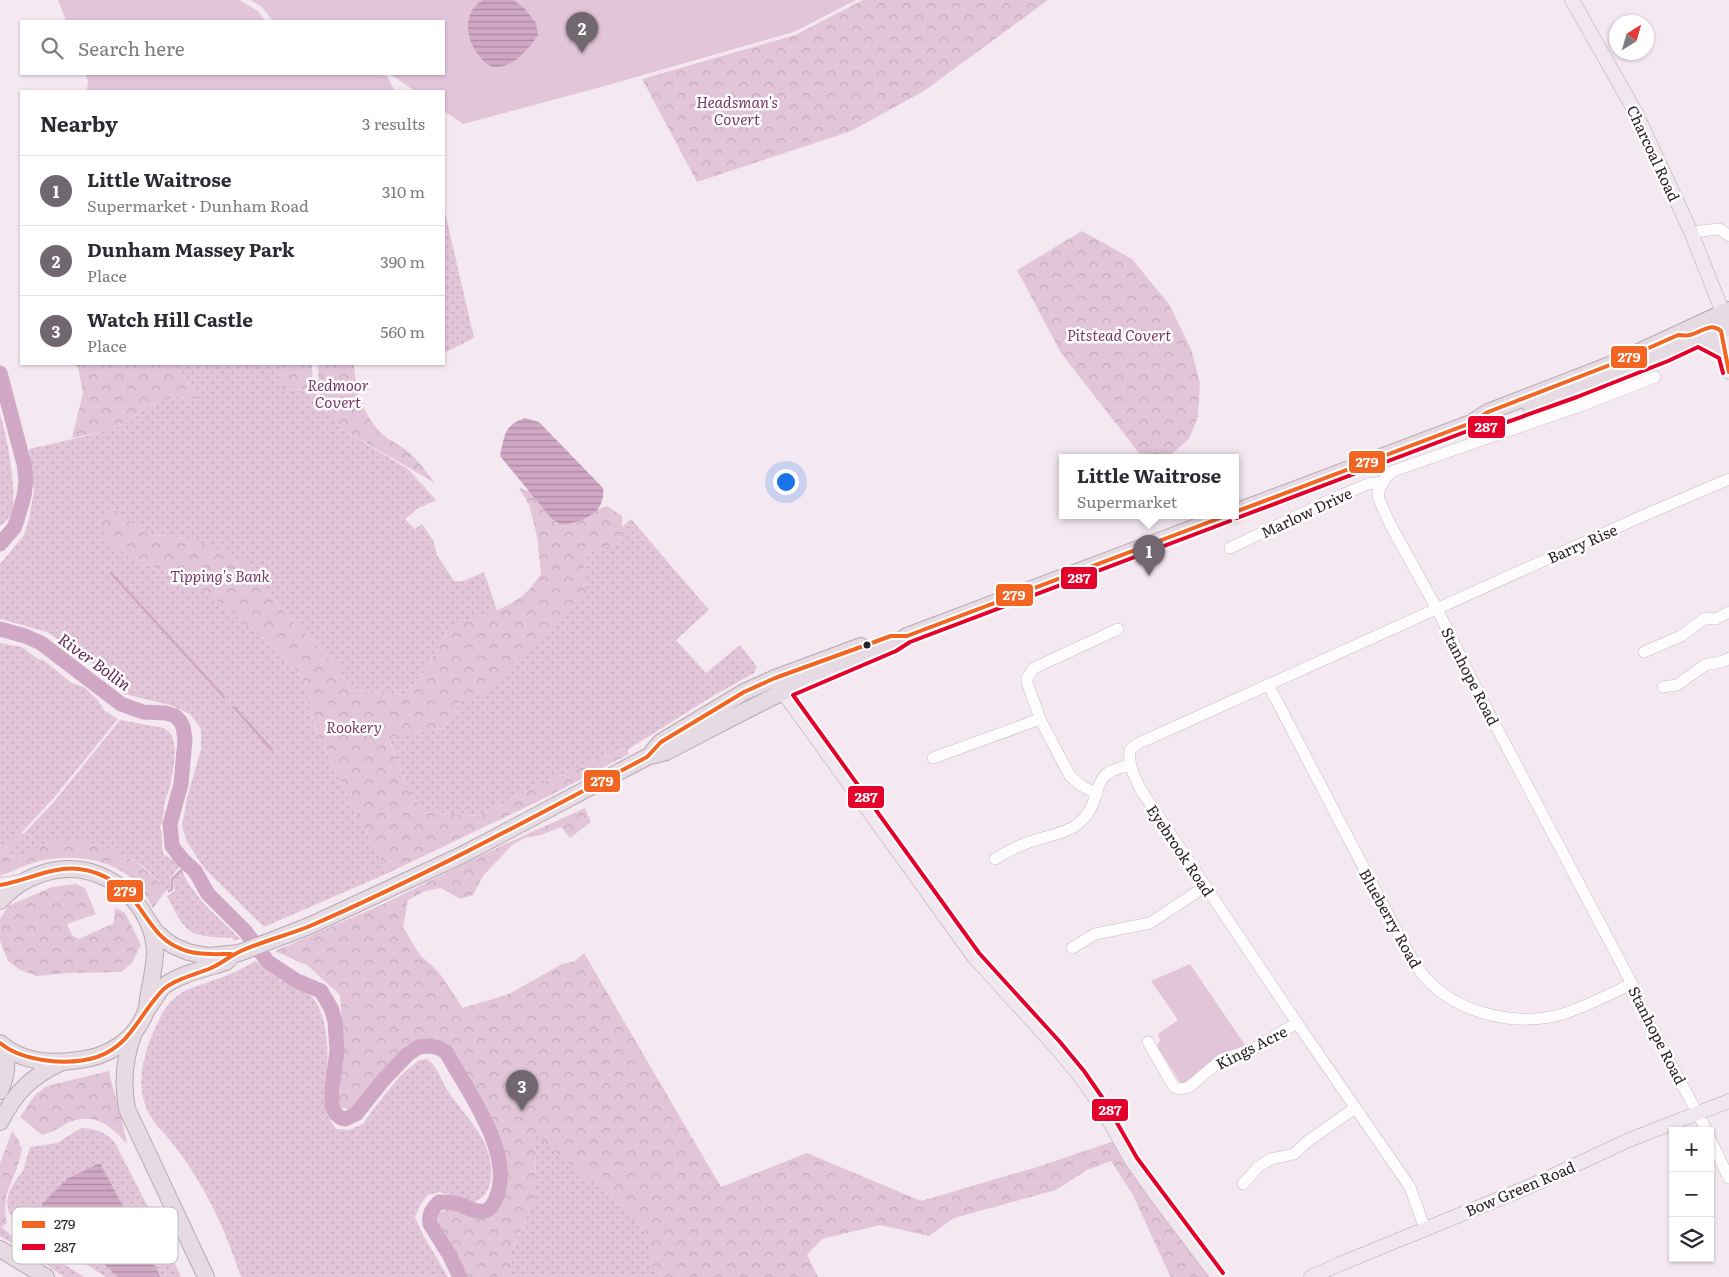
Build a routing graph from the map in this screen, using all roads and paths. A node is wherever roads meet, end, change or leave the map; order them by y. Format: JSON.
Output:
{"nodes":[{"id":1,"x":1572,"y":0,"type":"edge"},
{"id":2,"x":1691,"y":232,"type":"junction"},
{"id":3,"x":1729,"y":236,"type":"edge"},
{"id":4,"x":1726,"y":319,"type":"edge"},
{"id":5,"x":1698,"y":340,"type":"junction"},
{"id":6,"x":1724,"y":354,"type":"junction"},
{"id":7,"x":1729,"y":372,"type":"edge"},
{"id":8,"x":1655,"y":377,"type":"dead end"},
{"id":9,"x":1471,"y":423,"type":"junction"},
{"id":10,"x":1729,"y":479,"type":"edge"},
{"id":11,"x":1383,"y":482,"type":"junction"},
{"id":12,"x":1239,"y":510,"type":"edge"},
{"id":13,"x":1217,"y":519,"type":"edge"},
{"id":14,"x":1230,"y":548,"type":"dead end"},
{"id":15,"x":1436,"y":608,"type":"junction"},
{"id":16,"x":1729,"y":612,"type":"edge"},
{"id":17,"x":1118,"y":629,"type":"dead end"},
{"id":18,"x":1644,"y":652,"type":"dead end"},
{"id":19,"x":1729,"y":658,"type":"edge"},
{"id":20,"x":779,"y":685,"type":"junction"},
{"id":21,"x":1269,"y":686,"type":"junction"},
{"id":22,"x":1663,"y":687,"type":"dead end"},
{"id":23,"x":1040,"y":719,"type":"junction"},
{"id":24,"x":933,"y":758,"type":"dead end"},
{"id":25,"x":1131,"y":766,"type":"junction"},
{"id":26,"x":1097,"y":794,"type":"junction"},
{"id":27,"x":995,"y":859,"type":"dead end"},
{"id":28,"x":25,"y":880,"type":"junction"},
{"id":29,"x":0,"y":885,"type":"edge"},
{"id":30,"x":1206,"y":886,"type":"junction"},
{"id":31,"x":0,"y":901,"type":"edge"},
{"id":32,"x":145,"y":916,"type":"junction"},
{"id":33,"x":1072,"y":948,"type":"dead end"},
{"id":34,"x":237,"y":954,"type":"junction"},
{"id":35,"x":1632,"y":984,"type":"junction"},
{"id":36,"x":146,"y":1011,"type":"junction"},
{"id":37,"x":1297,"y":1023,"type":"junction"},
{"id":38,"x":135,"y":1028,"type":"junction"},
{"id":39,"x":1148,"y":1042,"type":"dead end"},
{"id":40,"x":0,"y":1044,"type":"edge"},
{"id":41,"x":62,"y":1062,"type":"junction"},
{"id":42,"x":0,"y":1091,"type":"edge"},
{"id":43,"x":1729,"y":1101,"type":"edge"},
{"id":44,"x":1355,"y":1108,"type":"junction"},
{"id":45,"x":1698,"y":1113,"type":"junction"},
{"id":46,"x":0,"y":1122,"type":"edge"},
{"id":47,"x":1704,"y":1127,"type":"edge"},
{"id":48,"x":1714,"y":1147,"type":"edge"},
{"id":49,"x":1729,"y":1178,"type":"edge"},
{"id":50,"x":1243,"y":1184,"type":"dead end"},
{"id":51,"x":173,"y":1207,"type":"edge"},
{"id":52,"x":178,"y":1217,"type":"edge"},
{"id":53,"x":1425,"y":1229,"type":"junction"},
{"id":54,"x":0,"y":1249,"type":"edge"},
{"id":55,"x":12,"y":1256,"type":"edge"},
{"id":56,"x":25,"y":1264,"type":"edge"},
{"id":57,"x":46,"y":1277,"type":"edge"},
{"id":58,"x":206,"y":1277,"type":"edge"},
{"id":59,"x":1218,"y":1277,"type":"edge"},
{"id":60,"x":1311,"y":1277,"type":"edge"}],
"edges":[{"from":1,"to":2,"type":"main road","name":"Charcoal Road"},
{"from":2,"to":3,"type":"street"},
{"from":2,"to":4,"type":"main road","name":"Charcoal Road"},
{"from":4,"to":5,"type":"highway"},
{"from":4,"to":6,"type":"main road","name":"Charcoal Road"},
{"from":4,"to":9,"type":"highway"},
{"from":5,"to":6,"type":"highway"},
{"from":5,"to":9,"type":"highway"},
{"from":6,"to":7,"type":"main road","name":"Charcoal Road"},
{"from":8,"to":11,"type":"street"},
{"from":9,"to":12,"type":"highway"},
{"from":10,"to":15,"type":"street","name":"Barry Rise"},
{"from":11,"to":14,"type":"street","name":"Marlow Drive"},
{"from":11,"to":15,"type":"street","name":"Stanhope Road"},
{"from":13,"to":20,"type":"highway"},
{"from":15,"to":21,"type":"street"},
{"from":15,"to":35,"type":"street","name":"Stanhope Road"},
{"from":16,"to":18,"type":"street"},
{"from":17,"to":23,"type":"street"},
{"from":19,"to":22,"type":"street"},
{"from":20,"to":34,"type":"highway"},
{"from":20,"to":59,"type":"main road"},
{"from":21,"to":25,"type":"street"},
{"from":21,"to":35,"type":"street","name":"Blueberry Road"},
{"from":23,"to":24,"type":"street"},
{"from":23,"to":26,"type":"street"},
{"from":25,"to":26,"type":"street"},
{"from":25,"to":30,"type":"street","name":"Eyebrook Road"},
{"from":26,"to":27,"type":"street"},
{"from":28,"to":29,"type":"main road"},
{"from":28,"to":31,"type":"highway"},
{"from":28,"to":32,"type":"highway"},
{"from":30,"to":33,"type":"street"},
{"from":30,"to":37,"type":"street","name":"Eyebrook Road"},
{"from":32,"to":34,"type":"highway"},
{"from":32,"to":36,"type":"highway"},
{"from":34,"to":36,"type":"highway"},
{"from":35,"to":45,"type":"street","name":"Stanhope Road"},
{"from":36,"to":38,"type":"highway"},
{"from":37,"to":39,"type":"street","name":"Kings Acre"},
{"from":37,"to":44,"type":"street","name":"Eyebrook Road"},
{"from":38,"to":41,"type":"highway"},
{"from":38,"to":51,"type":"highway"},
{"from":40,"to":41,"type":"highway"},
{"from":40,"to":42,"type":"highway"},
{"from":41,"to":46,"type":"highway"},
{"from":43,"to":45,"type":"main road","name":"Bow Green Road"},
{"from":44,"to":50,"type":"street"},
{"from":44,"to":53,"type":"street","name":"Eyebrook Road"},
{"from":45,"to":47,"type":"street","name":"Stanhope Road"},
{"from":45,"to":53,"type":"main road","name":"Bow Green Road"},
{"from":48,"to":49,"type":"street"},
{"from":52,"to":58,"type":"highway"},
{"from":53,"to":60,"type":"main road","name":"Bow Green Road"},
{"from":54,"to":55,"type":"highway"},
{"from":56,"to":57,"type":"highway"}]}
